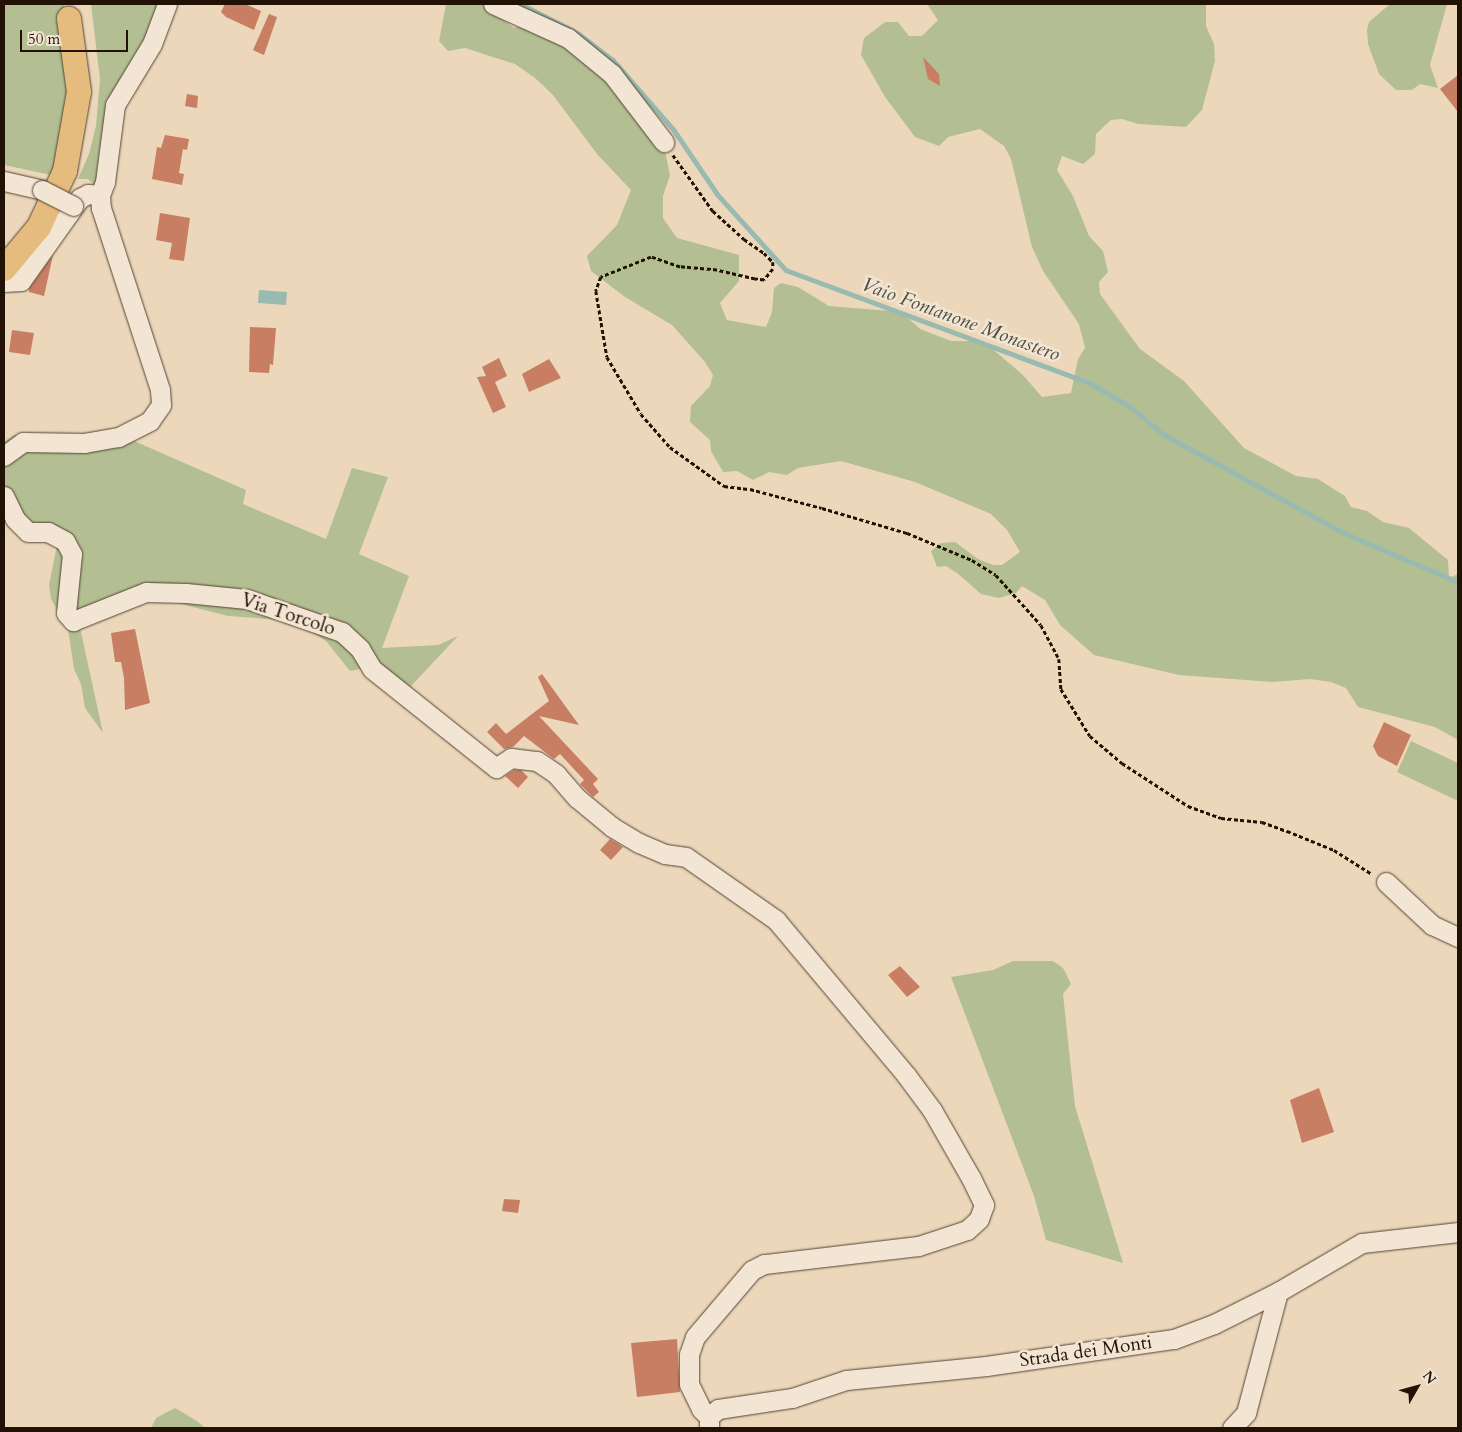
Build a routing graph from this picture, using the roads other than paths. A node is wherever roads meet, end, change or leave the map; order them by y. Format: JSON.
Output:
{"nodes":[{"id":1,"x":167,"y":4,"type":"edge"},
{"id":2,"x":493,"y":4,"type":"edge"},
{"id":3,"x":69,"y":19,"type":"dead end"},
{"id":4,"x":664,"y":142,"type":"road end"},
{"id":5,"x":4,"y":181,"type":"edge"},
{"id":6,"x":100,"y":195,"type":"junction"},
{"id":7,"x":73,"y":206,"type":"junction"},
{"id":8,"x":4,"y":269,"type":"edge"},
{"id":9,"x":4,"y":282,"type":"edge"},
{"id":10,"x":4,"y":456,"type":"edge"},
{"id":11,"x":4,"y":496,"type":"edge"},
{"id":12,"x":1386,"y":882,"type":"road end"},
{"id":13,"x":1458,"y":937,"type":"edge"},
{"id":14,"x":1458,"y":1232,"type":"edge"},
{"id":15,"x":1278,"y":1292,"type":"junction"},
{"id":16,"x":709,"y":1422,"type":"edge"},
{"id":17,"x":1232,"y":1428,"type":"edge"}],
"edges":[{"from":1,"to":6,"type":"street"},
{"from":2,"to":4,"type":"street"},
{"from":3,"to":8,"type":"main road"},
{"from":5,"to":7,"type":"street","bridge":true},
{"from":6,"to":7,"type":"street"},
{"from":6,"to":10,"type":"street"},
{"from":7,"to":9,"type":"street"},
{"from":11,"to":16,"type":"street","name":"Via Torcolo"},
{"from":12,"to":13,"type":"street"},
{"from":14,"to":15,"type":"street","name":"Strada dei Monti"},
{"from":15,"to":16,"type":"street","name":"Strada dei Monti"},
{"from":15,"to":17,"type":"street"}]}
